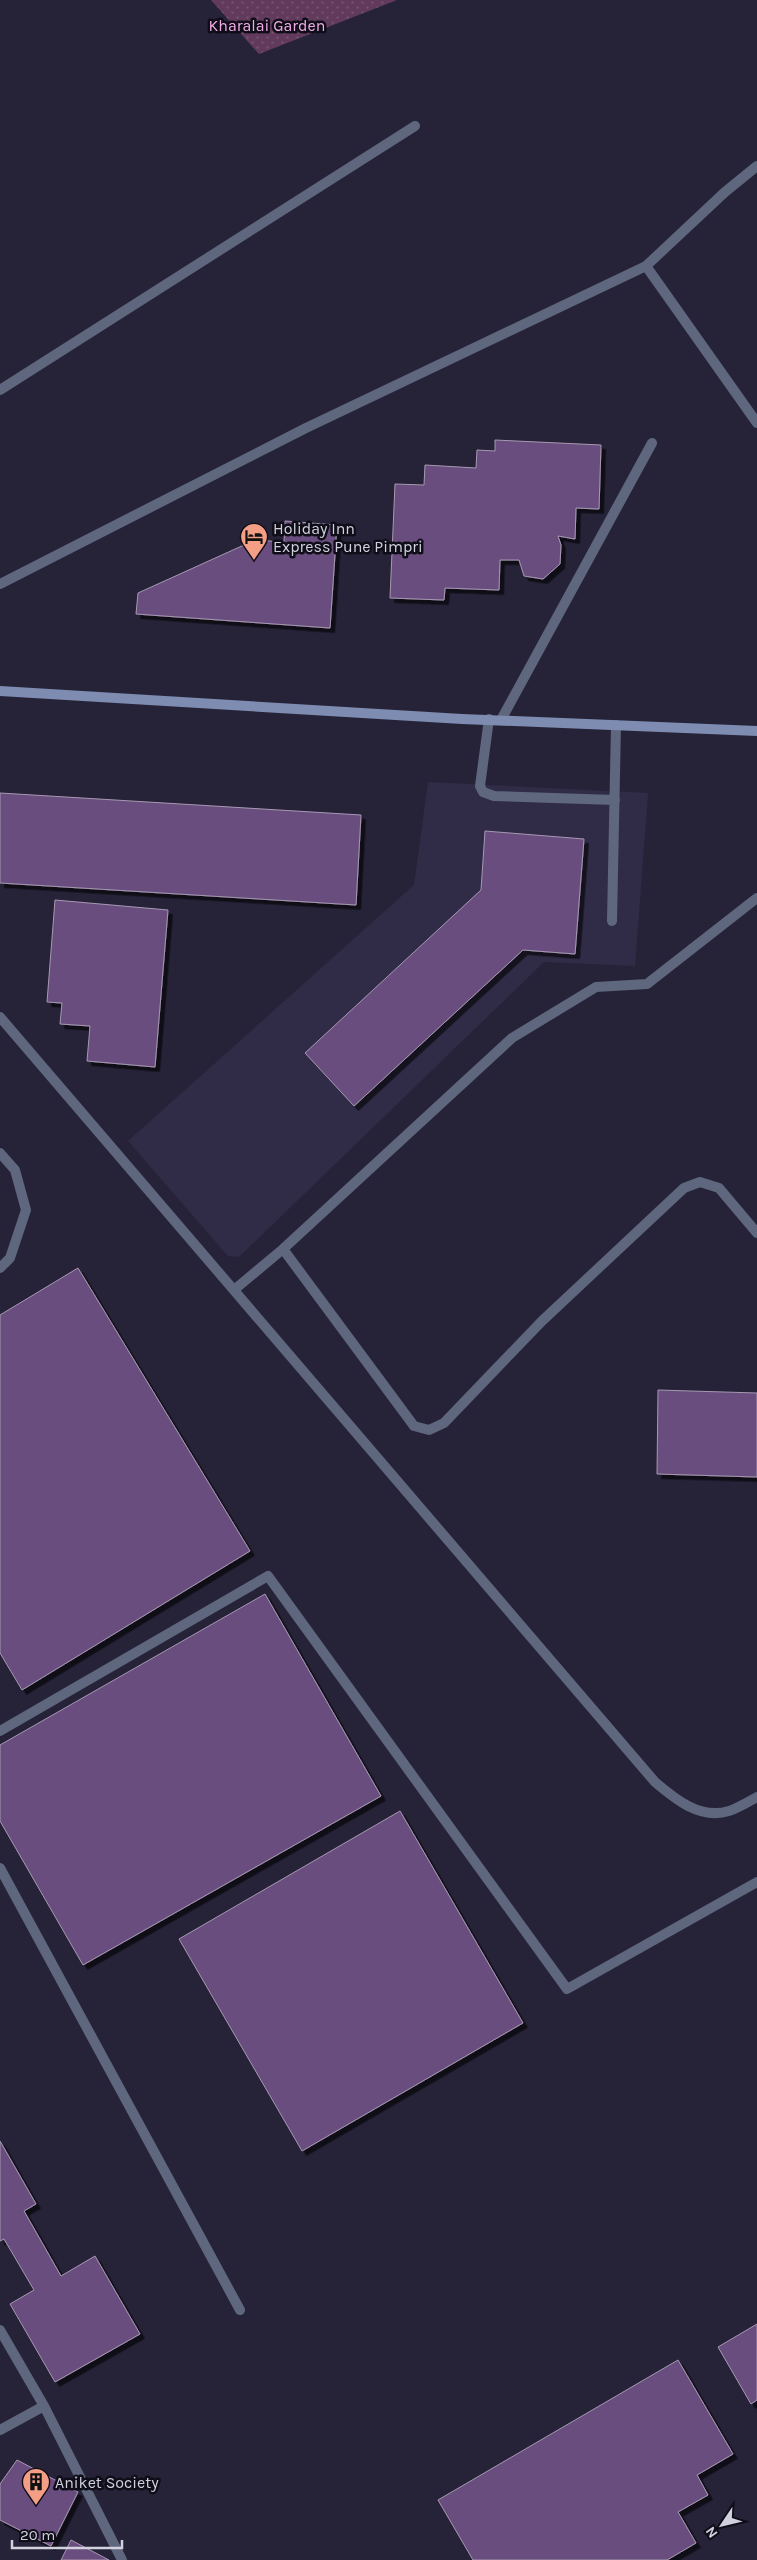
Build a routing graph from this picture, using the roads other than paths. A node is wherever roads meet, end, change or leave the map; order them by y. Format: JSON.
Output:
{"nodes":[{"id":1,"x":415,"y":126,"type":"dead end"},
{"id":2,"x":757,"y":166,"type":"edge"},
{"id":3,"x":646,"y":266,"type":"junction"},
{"id":4,"x":0,"y":390,"type":"edge"},
{"id":5,"x":757,"y":423,"type":"edge"},
{"id":6,"x":652,"y":443,"type":"dead end"},
{"id":7,"x":0,"y":584,"type":"edge"},
{"id":8,"x":0,"y":691,"type":"edge"},
{"id":9,"x":489,"y":719,"type":"junction"},
{"id":10,"x":501,"y":720,"type":"junction"},
{"id":11,"x":616,"y":725,"type":"junction"},
{"id":12,"x":757,"y":731,"type":"edge"},
{"id":13,"x":615,"y":800,"type":"junction"},
{"id":14,"x":757,"y":898,"type":"edge"},
{"id":15,"x":612,"y":921,"type":"dead end"},
{"id":16,"x":0,"y":1017,"type":"edge"},
{"id":17,"x":0,"y":1153,"type":"edge"},
{"id":18,"x":757,"y":1233,"type":"edge"},
{"id":19,"x":283,"y":1249,"type":"junction"},
{"id":20,"x":0,"y":1268,"type":"edge"},
{"id":21,"x":234,"y":1290,"type":"junction"},
{"id":22,"x":0,"y":1730,"type":"edge"},
{"id":23,"x":757,"y":1797,"type":"edge"},
{"id":24,"x":0,"y":1868,"type":"edge"},
{"id":25,"x":757,"y":1882,"type":"edge"},
{"id":26,"x":240,"y":2310,"type":"dead end"},
{"id":27,"x":0,"y":2330,"type":"edge"},
{"id":28,"x":44,"y":2406,"type":"junction"},
{"id":29,"x":0,"y":2430,"type":"edge"},
{"id":30,"x":122,"y":2560,"type":"edge"}],
"edges":[{"from":1,"to":4,"type":"street"},
{"from":2,"to":3,"type":"street"},
{"from":3,"to":5,"type":"street"},
{"from":3,"to":7,"type":"street"},
{"from":6,"to":10,"type":"street"},
{"from":8,"to":9,"type":"street"},
{"from":9,"to":10,"type":"street"},
{"from":9,"to":13,"type":"street"},
{"from":10,"to":11,"type":"street"},
{"from":11,"to":12,"type":"street"},
{"from":11,"to":13,"type":"street"},
{"from":13,"to":15,"type":"street"},
{"from":14,"to":19,"type":"street"},
{"from":16,"to":21,"type":"street"},
{"from":17,"to":20,"type":"street"},
{"from":18,"to":19,"type":"street"},
{"from":19,"to":21,"type":"street"},
{"from":21,"to":23,"type":"street"},
{"from":22,"to":25,"type":"street"},
{"from":24,"to":26,"type":"street"},
{"from":27,"to":28,"type":"street"},
{"from":28,"to":29,"type":"street"},
{"from":28,"to":30,"type":"street"}]}
